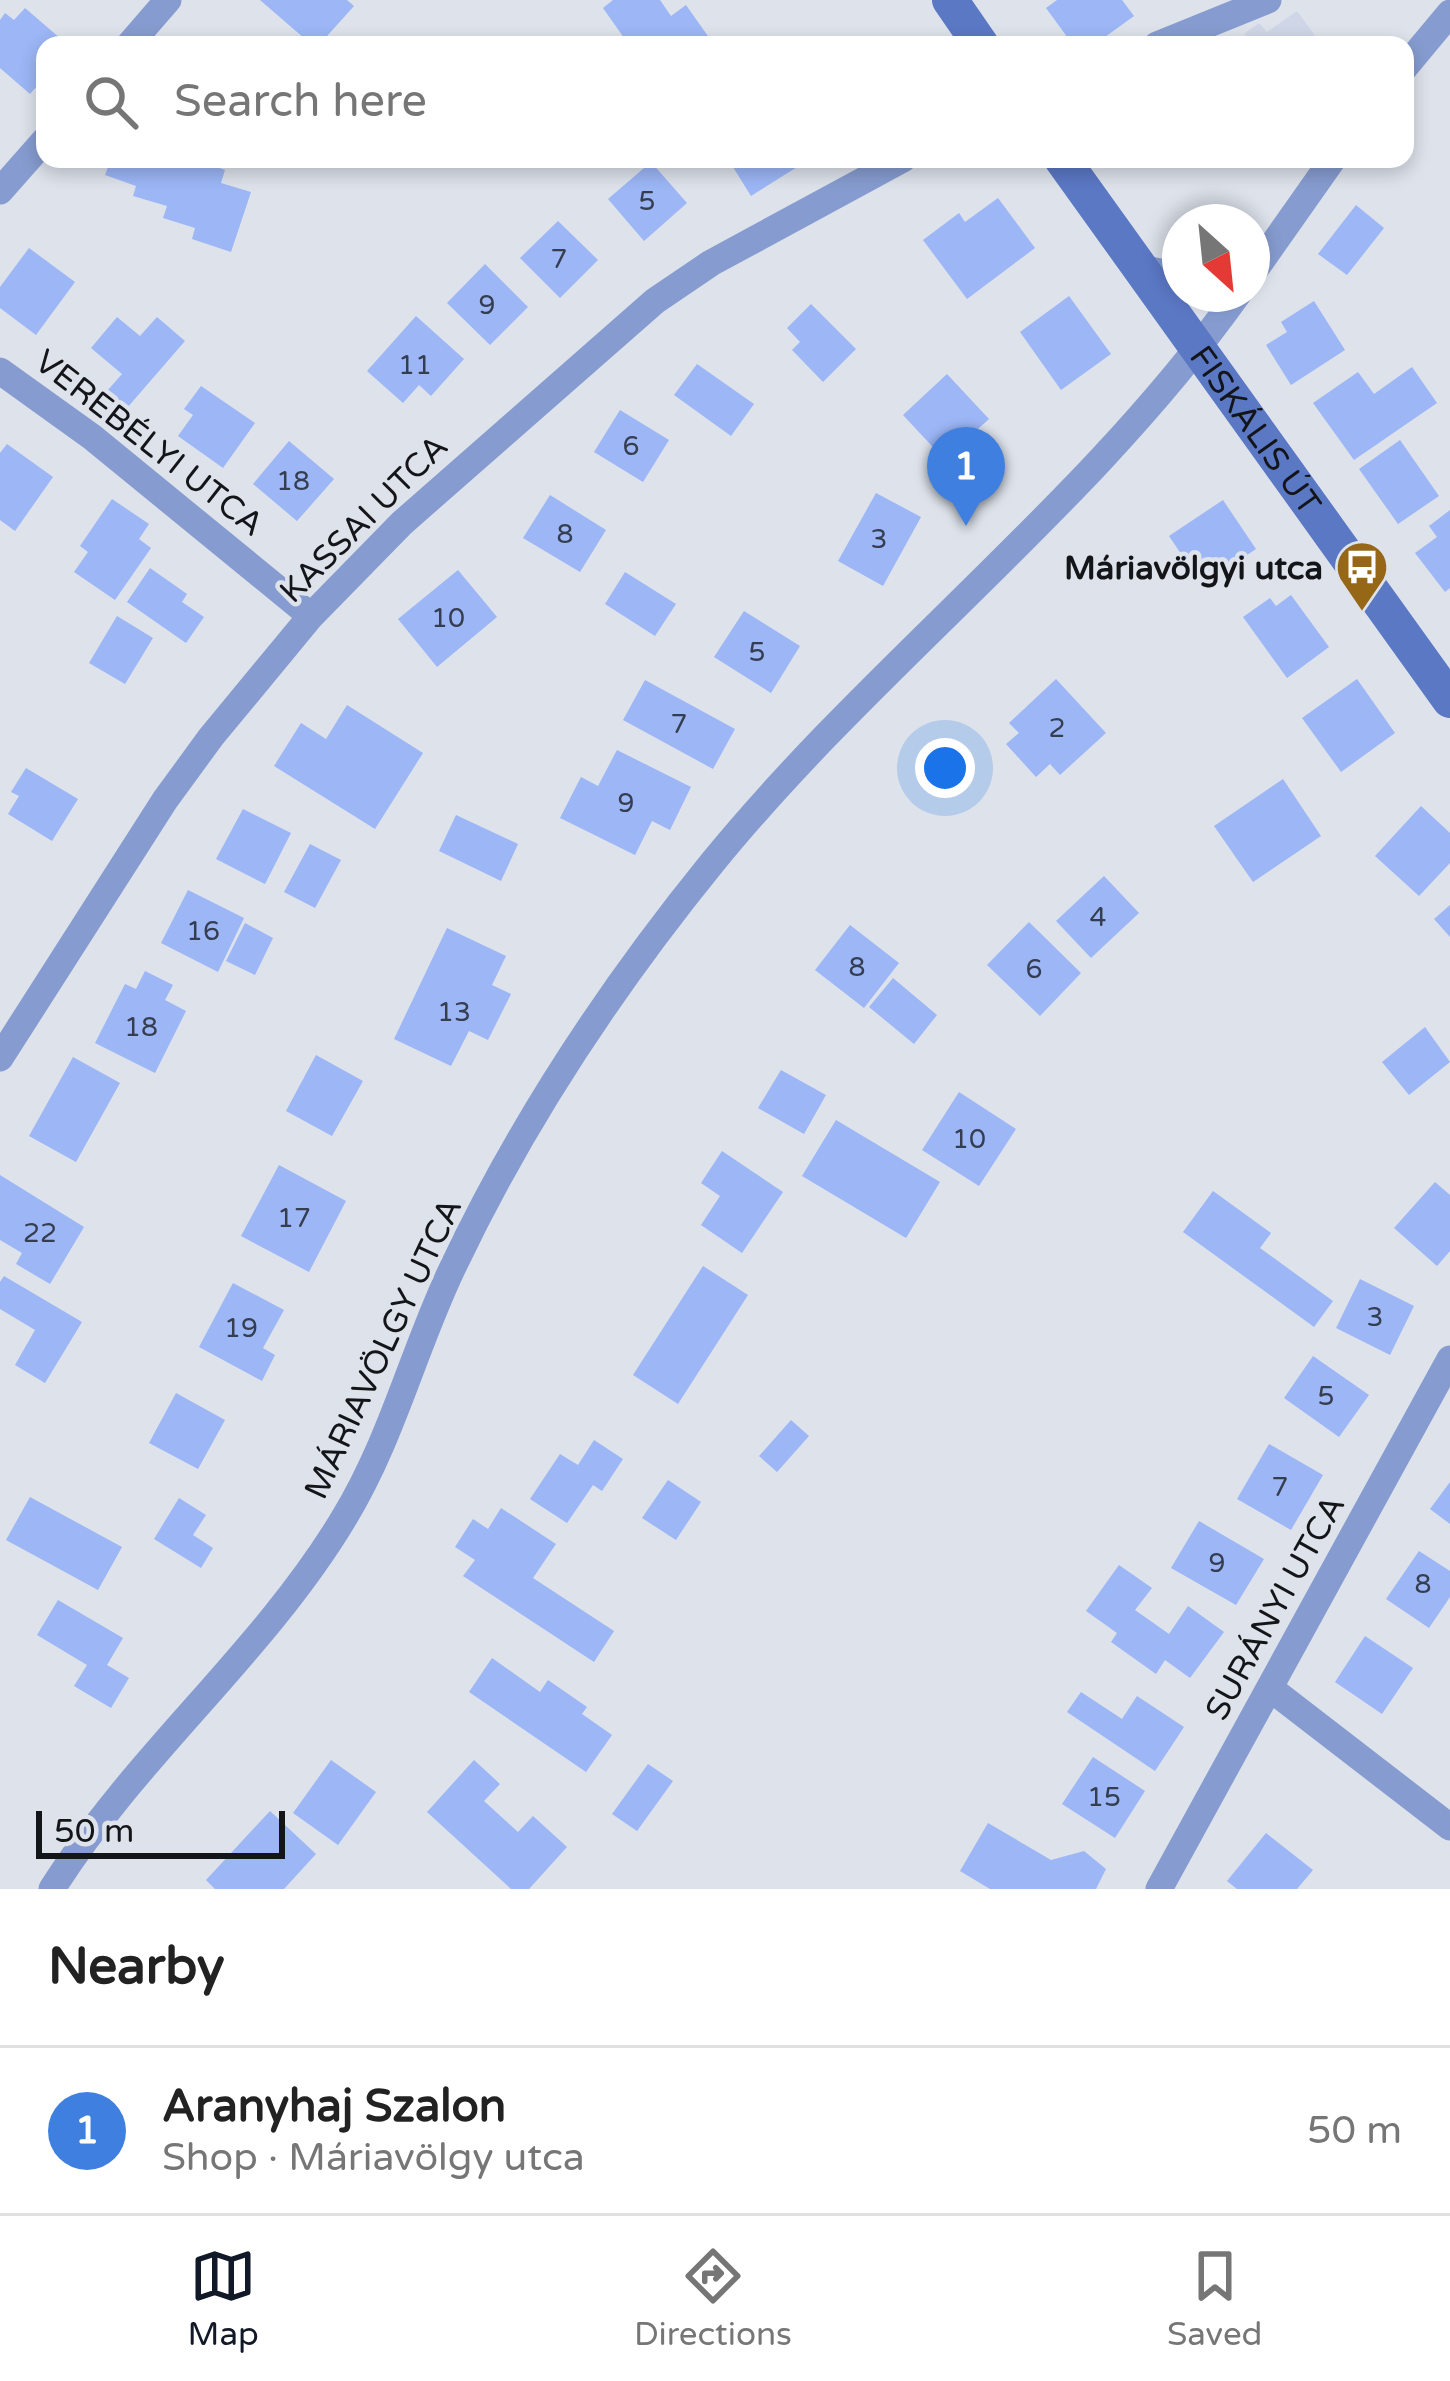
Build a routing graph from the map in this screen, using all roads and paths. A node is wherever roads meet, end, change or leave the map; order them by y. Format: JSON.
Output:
{"nodes":[{"id":1,"x":168,"y":0,"type":"edge"},
{"id":2,"x":950,"y":0,"type":"edge"},
{"id":3,"x":1268,"y":0,"type":"edge"},
{"id":4,"x":1450,"y":13,"type":"edge"},
{"id":5,"x":137,"y":36,"type":"edge"},
{"id":6,"x":975,"y":36,"type":"edge"},
{"id":7,"x":1179,"y":36,"type":"edge"},
{"id":8,"x":1414,"y":56,"type":"edge"},
{"id":9,"x":36,"y":150,"type":"edge"},
{"id":10,"x":886,"y":168,"type":"edge"},
{"id":11,"x":1068,"y":168,"type":"edge"},
{"id":12,"x":1327,"y":168,"type":"edge"},
{"id":13,"x":0,"y":191,"type":"edge"},
{"id":14,"x":1278,"y":238,"type":"junction"},
{"id":15,"x":1270,"y":243,"type":"edge"},
{"id":16,"x":1270,"y":249,"type":"edge"},
{"id":17,"x":1140,"y":268,"type":"junction"},
{"id":18,"x":1162,"y":272,"type":"edge"},
{"id":19,"x":1225,"y":312,"type":"edge"},
{"id":20,"x":1198,"y":349,"type":"junction"},
{"id":21,"x":0,"y":371,"type":"edge"},
{"id":22,"x":311,"y":616,"type":"junction"},
{"id":23,"x":1450,"y":700,"type":"edge"},
{"id":24,"x":0,"y":1058,"type":"edge"},
{"id":25,"x":1450,"y":1359,"type":"edge"},
{"id":26,"x":1271,"y":1689,"type":"junction"},
{"id":27,"x":1450,"y":1827,"type":"edge"},
{"id":28,"x":52,"y":1889,"type":"edge"},
{"id":29,"x":1159,"y":1889,"type":"edge"}],
"edges":[{"from":1,"to":5,"type":"street"},
{"from":2,"to":6,"type":"street"},
{"from":3,"to":7,"type":"street"},
{"from":4,"to":8,"type":"street"},
{"from":9,"to":13,"type":"street"},
{"from":10,"to":22,"type":"street","name":"KASSAI UTCA"},
{"from":11,"to":17,"type":"street","name":"FISKÁLIS ÚT"},
{"from":12,"to":14,"type":"street"},
{"from":14,"to":15,"type":"street"},
{"from":14,"to":16,"type":"street"},
{"from":17,"to":18,"type":"street"},
{"from":17,"to":20,"type":"street","name":"FISKÁLIS ÚT"},
{"from":19,"to":20,"type":"street","name":"MÁRIAVÖLGY UTCA"},
{"from":20,"to":23,"type":"street","name":"FISKÁLIS ÚT"},
{"from":20,"to":28,"type":"street","name":"MÁRIAVÖLGY UTCA"},
{"from":21,"to":22,"type":"street","name":"VEREBÉLYI UTCA"},
{"from":22,"to":24,"type":"street","name":"KASSAI UTCA"},
{"from":25,"to":26,"type":"street","name":"SURÁNYI UTCA"},
{"from":26,"to":27,"type":"street"},
{"from":26,"to":29,"type":"street","name":"SURÁNYI UTCA"}]}
